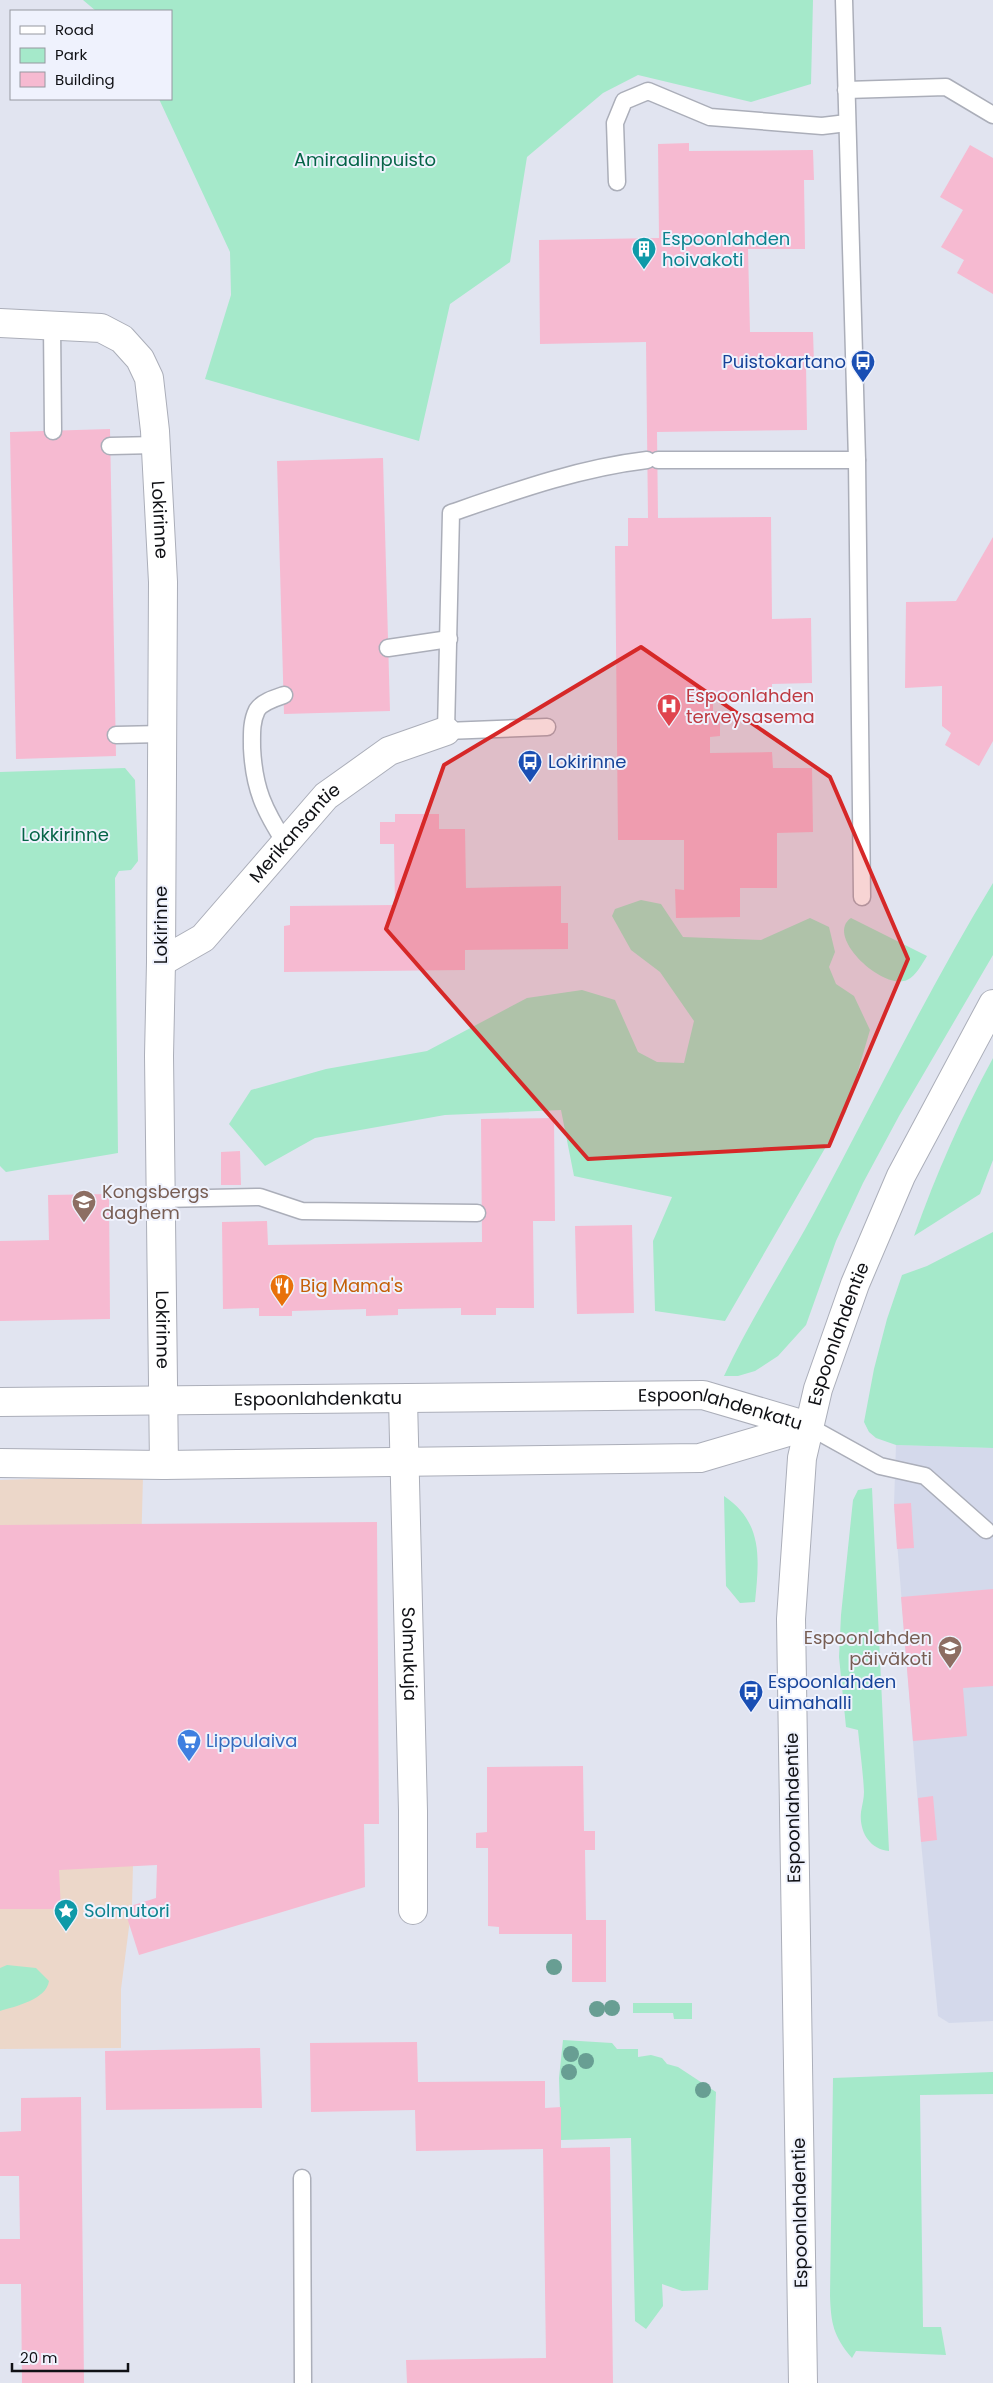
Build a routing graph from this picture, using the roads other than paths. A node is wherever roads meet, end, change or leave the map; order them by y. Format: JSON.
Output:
{"nodes":[{"id":1,"x":844,"y":0,"type":"edge"},
{"id":2,"x":846,"y":90,"type":"junction"},
{"id":3,"x":993,"y":115,"type":"edge"},
{"id":4,"x":847,"y":123,"type":"junction"},
{"id":5,"x":617,"y":182,"type":"dead end"},
{"id":6,"x":0,"y":323,"type":"edge"},
{"id":7,"x":52,"y":325,"type":"junction"},
{"id":8,"x":53,"y":431,"type":"dead end"},
{"id":9,"x":156,"y":445,"type":"junction"},
{"id":10,"x":110,"y":446,"type":"dead end"},
{"id":11,"x":856,"y":460,"type":"junction"},
{"id":12,"x":449,"y":640,"type":"junction"},
{"id":13,"x":388,"y":648,"type":"dead end"},
{"id":14,"x":284,"y":695,"type":"dead end"},
{"id":15,"x":547,"y":727,"type":"dead end"},
{"id":16,"x":446,"y":731,"type":"junction"},
{"id":17,"x":162,"y":734,"type":"junction"},
{"id":18,"x":116,"y":735,"type":"dead end"},
{"id":19,"x":286,"y":844,"type":"junction"},
{"id":20,"x":862,"y":897,"type":"dead end"},
{"id":21,"x":161,"y":962,"type":"junction"},
{"id":22,"x":993,"y":1004,"type":"edge"},
{"id":23,"x":161,"y":1199,"type":"junction"},
{"id":24,"x":477,"y":1212,"type":"dead end"},
{"id":25,"x":403,"y":1399,"type":"junction"},
{"id":26,"x":0,"y":1402,"type":"edge"},
{"id":27,"x":164,"y":1402,"type":"junction"},
{"id":28,"x":808,"y":1426,"type":"junction"},
{"id":29,"x":404,"y":1462,"type":"junction"},
{"id":30,"x":0,"y":1463,"type":"edge"},
{"id":31,"x":164,"y":1465,"type":"junction"},
{"id":32,"x":986,"y":1530,"type":"dead end"},
{"id":33,"x":413,"y":1910,"type":"dead end"},
{"id":34,"x":302,"y":2178,"type":"dead end"},
{"id":35,"x":303,"y":2383,"type":"edge"},
{"id":36,"x":803,"y":2383,"type":"edge"}],
"edges":[{"from":1,"to":2,"type":"lane"},
{"from":2,"to":3,"type":"lane"},
{"from":2,"to":4,"type":"lane"},
{"from":4,"to":5,"type":"lane"},
{"from":4,"to":11,"type":"lane"},
{"from":6,"to":7,"type":"main road","name":"Lokirinne"},
{"from":7,"to":8,"type":"lane"},
{"from":7,"to":9,"type":"main road","name":"Lokirinne"},
{"from":9,"to":10,"type":"lane"},
{"from":9,"to":17,"type":"main road","name":"Lokirinne"},
{"from":11,"to":12,"type":"lane"},
{"from":11,"to":20,"type":"lane"},
{"from":12,"to":13,"type":"lane"},
{"from":12,"to":16,"type":"lane"},
{"from":14,"to":19,"type":"lane"},
{"from":15,"to":16,"type":"lane"},
{"from":16,"to":19,"type":"main road","name":"Merikansantie"},
{"from":17,"to":18,"type":"lane"},
{"from":17,"to":21,"type":"main road","name":"Lokirinne"},
{"from":19,"to":21,"type":"main road","name":"Merikansantie"},
{"from":21,"to":23,"type":"main road","name":"Lokirinne"},
{"from":22,"to":28,"type":"main road","name":"Espoonlahdentie"},
{"from":23,"to":24,"type":"lane"},
{"from":23,"to":27,"type":"main road","name":"Lokirinne"},
{"from":25,"to":27,"type":"main road","name":"Espoonlahdenkatu"},
{"from":25,"to":28,"type":"main road","name":"Espoonlahdenkatu"},
{"from":25,"to":29,"type":"main road","name":"Solmukuja"},
{"from":26,"to":27,"type":"main road","name":"Espoonlahdenkatu"},
{"from":27,"to":31,"type":"main road","name":"Lokirinne"},
{"from":28,"to":29,"type":"main road","name":"Espoonlahdenkatu"},
{"from":28,"to":32,"type":"lane"},
{"from":28,"to":36,"type":"main road","name":"Espoonlahdentie"},
{"from":29,"to":31,"type":"main road","name":"Espoonlahdenkatu"},
{"from":29,"to":33,"type":"main road","name":"Solmukuja"},
{"from":30,"to":31,"type":"main road","name":"Espoonlahdenkatu"},
{"from":34,"to":35,"type":"lane"}]}
